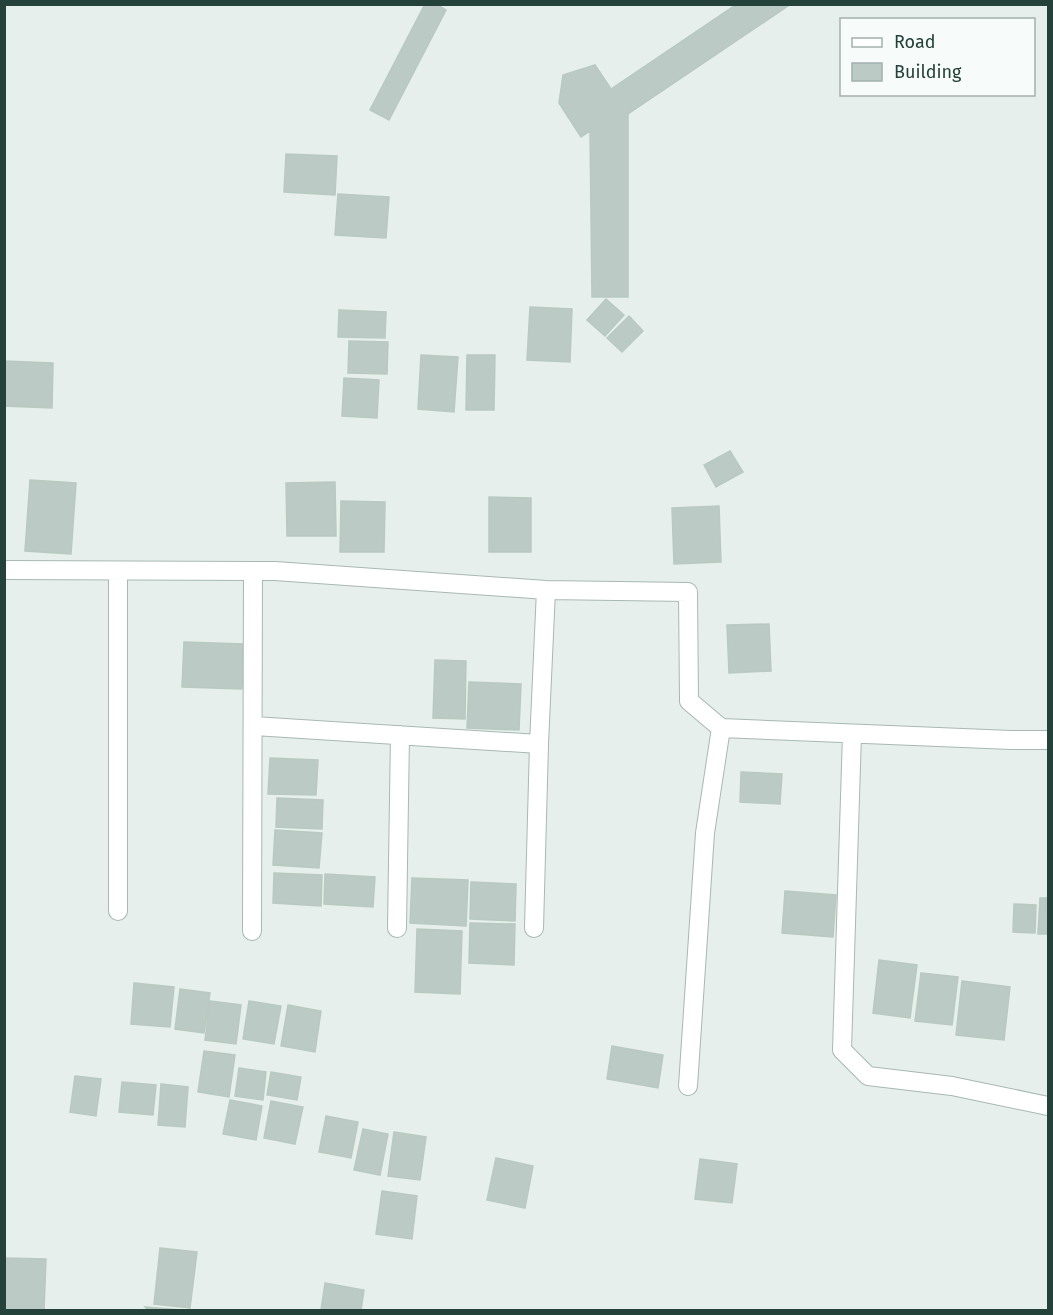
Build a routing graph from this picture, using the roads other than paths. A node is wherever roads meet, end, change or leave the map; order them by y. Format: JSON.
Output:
{"nodes":[{"id":1,"x":4,"y":570,"type":"edge"},
{"id":2,"x":118,"y":571,"type":"junction"},
{"id":3,"x":254,"y":571,"type":"junction"},
{"id":4,"x":546,"y":590,"type":"junction"},
{"id":5,"x":253,"y":726,"type":"junction"},
{"id":6,"x":721,"y":728,"type":"junction"},
{"id":7,"x":852,"y":734,"type":"junction"},
{"id":8,"x":400,"y":735,"type":"junction"},
{"id":9,"x":1048,"y":740,"type":"edge"},
{"id":10,"x":539,"y":744,"type":"junction"},
{"id":11,"x":118,"y":911,"type":"dead end"},
{"id":12,"x":397,"y":928,"type":"dead end"},
{"id":13,"x":534,"y":928,"type":"dead end"},
{"id":14,"x":252,"y":931,"type":"dead end"},
{"id":15,"x":687,"y":1086,"type":"dead end"},
{"id":16,"x":1048,"y":1106,"type":"edge"}],
"edges":[{"from":1,"to":2,"type":"street"},
{"from":2,"to":3,"type":"street"},
{"from":2,"to":11,"type":"street"},
{"from":3,"to":4,"type":"street"},
{"from":3,"to":5,"type":"street"},
{"from":4,"to":6,"type":"street"},
{"from":4,"to":10,"type":"street"},
{"from":5,"to":8,"type":"street"},
{"from":5,"to":14,"type":"street"},
{"from":6,"to":7,"type":"street"},
{"from":6,"to":15,"type":"street"},
{"from":7,"to":9,"type":"street"},
{"from":7,"to":16,"type":"street"},
{"from":8,"to":10,"type":"street"},
{"from":8,"to":12,"type":"street"},
{"from":10,"to":13,"type":"street"}]}
